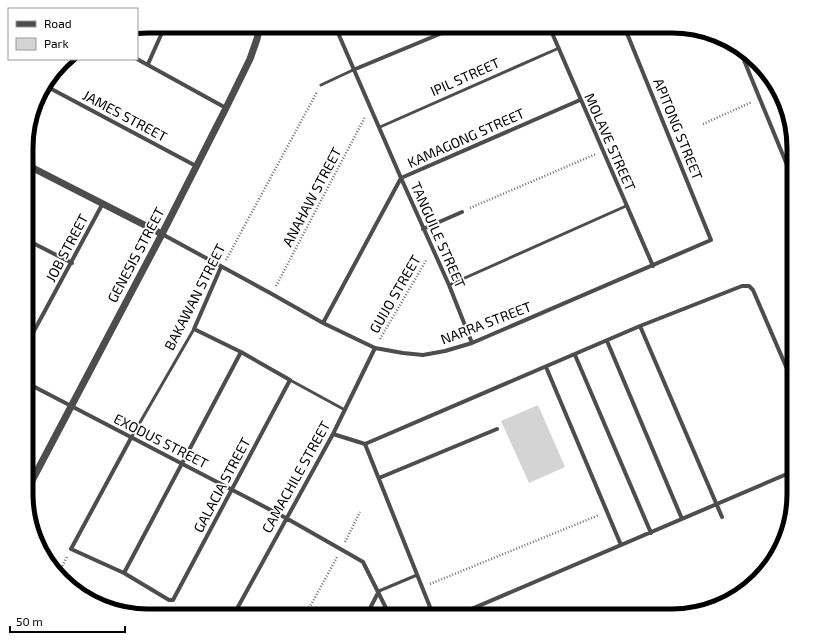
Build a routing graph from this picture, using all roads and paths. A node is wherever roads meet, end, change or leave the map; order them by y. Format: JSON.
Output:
{"nodes":[{"id":1,"x":162,"y":33,"type":"edge"},
{"id":2,"x":258,"y":33,"type":"edge"},
{"id":3,"x":271,"y":33,"type":"edge"},
{"id":4,"x":338,"y":33,"type":"edge"},
{"id":5,"x":442,"y":33,"type":"edge"},
{"id":6,"x":552,"y":33,"type":"edge"},
{"id":7,"x":627,"y":33,"type":"edge"},
{"id":8,"x":257,"y":38,"type":"junction"},
{"id":9,"x":559,"y":48,"type":"junction"},
{"id":10,"x":743,"y":58,"type":"edge"},
{"id":11,"x":138,"y":59,"type":"edge"},
{"id":12,"x":148,"y":64,"type":"junction"},
{"id":13,"x":353,"y":70,"type":"junction"},
{"id":14,"x":322,"y":85,"type":"joint"},
{"id":15,"x":50,"y":88,"type":"edge"},
{"id":16,"x":760,"y":99,"type":"junction"},
{"id":17,"x":580,"y":100,"type":"junction"},
{"id":18,"x":226,"y":108,"type":"junction"},
{"id":19,"x":373,"y":113,"type":"junction"},
{"id":20,"x":703,"y":124,"type":"dead end"},
{"id":21,"x":380,"y":127,"type":"junction"},
{"id":22,"x":602,"y":151,"type":"junction"},
{"id":23,"x":787,"y":164,"type":"edge"},
{"id":24,"x":196,"y":166,"type":"junction"},
{"id":25,"x":33,"y":168,"type":"edge"},
{"id":26,"x":401,"y":178,"type":"junction"},
{"id":27,"x":102,"y":203,"type":"junction"},
{"id":28,"x":626,"y":206,"type":"junction"},
{"id":29,"x":462,"y":212,"type":"joint"},
{"id":30,"x":423,"y":229,"type":"junction"},
{"id":31,"x":162,"y":234,"type":"junction"},
{"id":32,"x":711,"y":240,"type":"joint"},
{"id":33,"x":33,"y":243,"type":"edge"},
{"id":34,"x":432,"y":249,"type":"junction"},
{"id":35,"x":72,"y":263,"type":"junction"},
{"id":36,"x":652,"y":266,"type":"junction"},
{"id":37,"x":221,"y":267,"type":"junction"},
{"id":38,"x":449,"y":286,"type":"junction"},
{"id":39,"x":272,"y":294,"type":"junction"},
{"id":40,"x":323,"y":323,"type":"junction"},
{"id":41,"x":640,"y":326,"type":"junction"},
{"id":42,"x":194,"y":329,"type":"junction"},
{"id":43,"x":33,"y":333,"type":"edge"},
{"id":44,"x":607,"y":341,"type":"junction"},
{"id":45,"x":472,"y":343,"type":"junction"},
{"id":46,"x":375,"y":348,"type":"junction"},
{"id":47,"x":241,"y":352,"type":"junction"},
{"id":48,"x":575,"y":355,"type":"junction"},
{"id":49,"x":546,"y":367,"type":"junction"},
{"id":50,"x":787,"y":369,"type":"edge"},
{"id":51,"x":290,"y":380,"type":"junction"},
{"id":52,"x":33,"y":387,"type":"edge"},
{"id":53,"x":70,"y":407,"type":"junction"},
{"id":54,"x":345,"y":410,"type":"junction"},
{"id":55,"x":497,"y":429,"type":"dead end"},
{"id":56,"x":333,"y":434,"type":"junction"},
{"id":57,"x":130,"y":438,"type":"junction"},
{"id":58,"x":365,"y":444,"type":"junction"},
{"id":59,"x":182,"y":465,"type":"junction"},
{"id":60,"x":787,"y":474,"type":"edge"},
{"id":61,"x":33,"y":478,"type":"edge"},
{"id":62,"x":379,"y":478,"type":"junction"},
{"id":63,"x":232,"y":491,"type":"junction"},
{"id":64,"x":717,"y":504,"type":"junction"},
{"id":65,"x":360,"y":512,"type":"dead end"},
{"id":66,"x":607,"y":512,"type":"junction"},
{"id":67,"x":286,"y":518,"type":"junction"},
{"id":68,"x":722,"y":518,"type":"dead end"},
{"id":69,"x":682,"y":519,"type":"junction"},
{"id":70,"x":651,"y":533,"type":"junction"},
{"id":71,"x":622,"y":546,"type":"junction"},
{"id":72,"x":71,"y":549,"type":"junction"},
{"id":73,"x":341,"y":549,"type":"junction"},
{"id":74,"x":61,"y":569,"type":"edge"},
{"id":75,"x":124,"y":573,"type":"junction"},
{"id":76,"x":417,"y":575,"type":"junction"},
{"id":77,"x":422,"y":587,"type":"junction"},
{"id":78,"x":379,"y":591,"type":"junction"},
{"id":79,"x":237,"y":609,"type":"edge"},
{"id":80,"x":309,"y":609,"type":"edge"},
{"id":81,"x":370,"y":609,"type":"edge"},
{"id":82,"x":387,"y":609,"type":"edge"},
{"id":83,"x":431,"y":609,"type":"edge"},
{"id":84,"x":472,"y":609,"type":"edge"}],
"edges":[{"from":1,"to":12,"type":"street"},
{"from":2,"to":8,"type":"street","name":"GENESIS STREET"},
{"from":3,"to":8,"type":"path"},
{"from":4,"to":13,"type":"street","name":"TANGUILE STREET"},
{"from":5,"to":13,"type":"street"},
{"from":6,"to":9,"type":"street","name":"MOLAVE STREET"},
{"from":7,"to":32,"type":"street","name":"APITONG STREET"},
{"from":8,"to":18,"type":"street","name":"GENESIS STREET"},
{"from":9,"to":17,"type":"street","name":"MOLAVE STREET"},
{"from":9,"to":21,"type":"lane","name":"IPIL STREET"},
{"from":10,"to":16,"type":"street"},
{"from":11,"to":12,"type":"street"},
{"from":12,"to":18,"type":"street"},
{"from":13,"to":14,"type":"lane"},
{"from":13,"to":19,"type":"street","name":"TANGUILE STREET"},
{"from":14,"to":37,"type":"path","name":"BAKAWAN STREET"},
{"from":15,"to":24,"type":"street","name":"JAMES STREET"},
{"from":16,"to":20,"type":"path"},
{"from":16,"to":23,"type":"street"},
{"from":17,"to":22,"type":"street","name":"MOLAVE STREET"},
{"from":17,"to":26,"type":"street","name":"KAMAGONG STREET"},
{"from":18,"to":24,"type":"street","name":"GENESIS STREET"},
{"from":19,"to":21,"type":"street","name":"TANGUILE STREET"},
{"from":19,"to":39,"type":"path","name":"ANAHAW STREET"},
{"from":21,"to":26,"type":"street","name":"TANGUILE STREET"},
{"from":22,"to":28,"type":"street","name":"MOLAVE STREET"},
{"from":22,"to":29,"type":"path"},
{"from":24,"to":31,"type":"street","name":"GENESIS STREET"},
{"from":25,"to":27,"type":"street"},
{"from":26,"to":30,"type":"street","name":"TANGUILE STREET"},
{"from":26,"to":40,"type":"street","name":"KAMAGONG STREET"},
{"from":27,"to":31,"type":"street"},
{"from":27,"to":35,"type":"street","name":"JOB STREET"},
{"from":28,"to":36,"type":"street","name":"MOLAVE STREET"},
{"from":28,"to":38,"type":"lane"},
{"from":29,"to":30,"type":"street"},
{"from":30,"to":34,"type":"street","name":"TANGUILE STREET"},
{"from":31,"to":37,"type":"street","name":"NARRA STREET"},
{"from":31,"to":53,"type":"street","name":"GENESIS STREET"},
{"from":32,"to":36,"type":"street","name":"NARRA STREET"},
{"from":33,"to":35,"type":"street"},
{"from":34,"to":38,"type":"street","name":"TANGUILE STREET"},
{"from":34,"to":46,"type":"path","name":"GUIJO STREET"},
{"from":35,"to":43,"type":"street","name":"JOB STREET"},
{"from":36,"to":45,"type":"street","name":"NARRA STREET"},
{"from":37,"to":39,"type":"street","name":"NARRA STREET"},
{"from":37,"to":42,"type":"street","name":"BAKAWAN STREET"},
{"from":38,"to":45,"type":"street","name":"TANGUILE STREET"},
{"from":39,"to":40,"type":"street","name":"NARRA STREET"},
{"from":40,"to":46,"type":"street","name":"NARRA STREET"},
{"from":41,"to":44,"type":"street"},
{"from":41,"to":50,"type":"street"},
{"from":41,"to":64,"type":"street"},
{"from":42,"to":47,"type":"street"},
{"from":42,"to":57,"type":"lane","name":"BAKAWAN STREET"},
{"from":44,"to":48,"type":"street"},
{"from":44,"to":69,"type":"street"},
{"from":45,"to":46,"type":"street","name":"NARRA STREET"},
{"from":46,"to":54,"type":"street","name":"CAMACHILE STREET"},
{"from":47,"to":51,"type":"street"},
{"from":47,"to":59,"type":"street"},
{"from":48,"to":49,"type":"street"},
{"from":48,"to":70,"type":"street"},
{"from":49,"to":58,"type":"street"},
{"from":49,"to":66,"type":"street"},
{"from":51,"to":54,"type":"lane"},
{"from":51,"to":63,"type":"street","name":"GALACIA STREET"},
{"from":52,"to":53,"type":"street","name":"EXODUS STREET"},
{"from":53,"to":57,"type":"street","name":"EXODUS STREET"},
{"from":53,"to":61,"type":"street","name":"GENESIS STREET"},
{"from":54,"to":56,"type":"street","name":"CAMACHILE STREET"},
{"from":55,"to":62,"type":"street"},
{"from":56,"to":58,"type":"street"},
{"from":56,"to":67,"type":"street","name":"CAMACHILE STREET"},
{"from":57,"to":59,"type":"street","name":"EXODUS STREET"},
{"from":57,"to":72,"type":"street","name":"BAKAWAN STREET"},
{"from":58,"to":62,"type":"street"},
{"from":59,"to":63,"type":"street","name":"EXODUS STREET"},
{"from":59,"to":75,"type":"street"},
{"from":60,"to":64,"type":"street"},
{"from":62,"to":76,"type":"street"},
{"from":63,"to":67,"type":"street","name":"EXODUS STREET"},
{"from":63,"to":75,"type":"street","name":"GALACIA STREET"},
{"from":64,"to":68,"type":"street"},
{"from":64,"to":69,"type":"street"},
{"from":65,"to":73,"type":"path"},
{"from":66,"to":71,"type":"street"},
{"from":66,"to":77,"type":"path"},
{"from":67,"to":73,"type":"street","name":"EXODUS STREET"},
{"from":67,"to":79,"type":"street","name":"CAMACHILE STREET"},
{"from":69,"to":70,"type":"street"},
{"from":70,"to":71,"type":"street"},
{"from":71,"to":84,"type":"street"},
{"from":72,"to":74,"type":"path"},
{"from":72,"to":75,"type":"street"},
{"from":73,"to":78,"type":"street","name":"EXODUS STREET"},
{"from":73,"to":80,"type":"path"},
{"from":76,"to":77,"type":"street"},
{"from":76,"to":78,"type":"lane"},
{"from":77,"to":83,"type":"street"},
{"from":78,"to":81,"type":"street"},
{"from":78,"to":82,"type":"street","name":"EXODUS STREET"}]}
